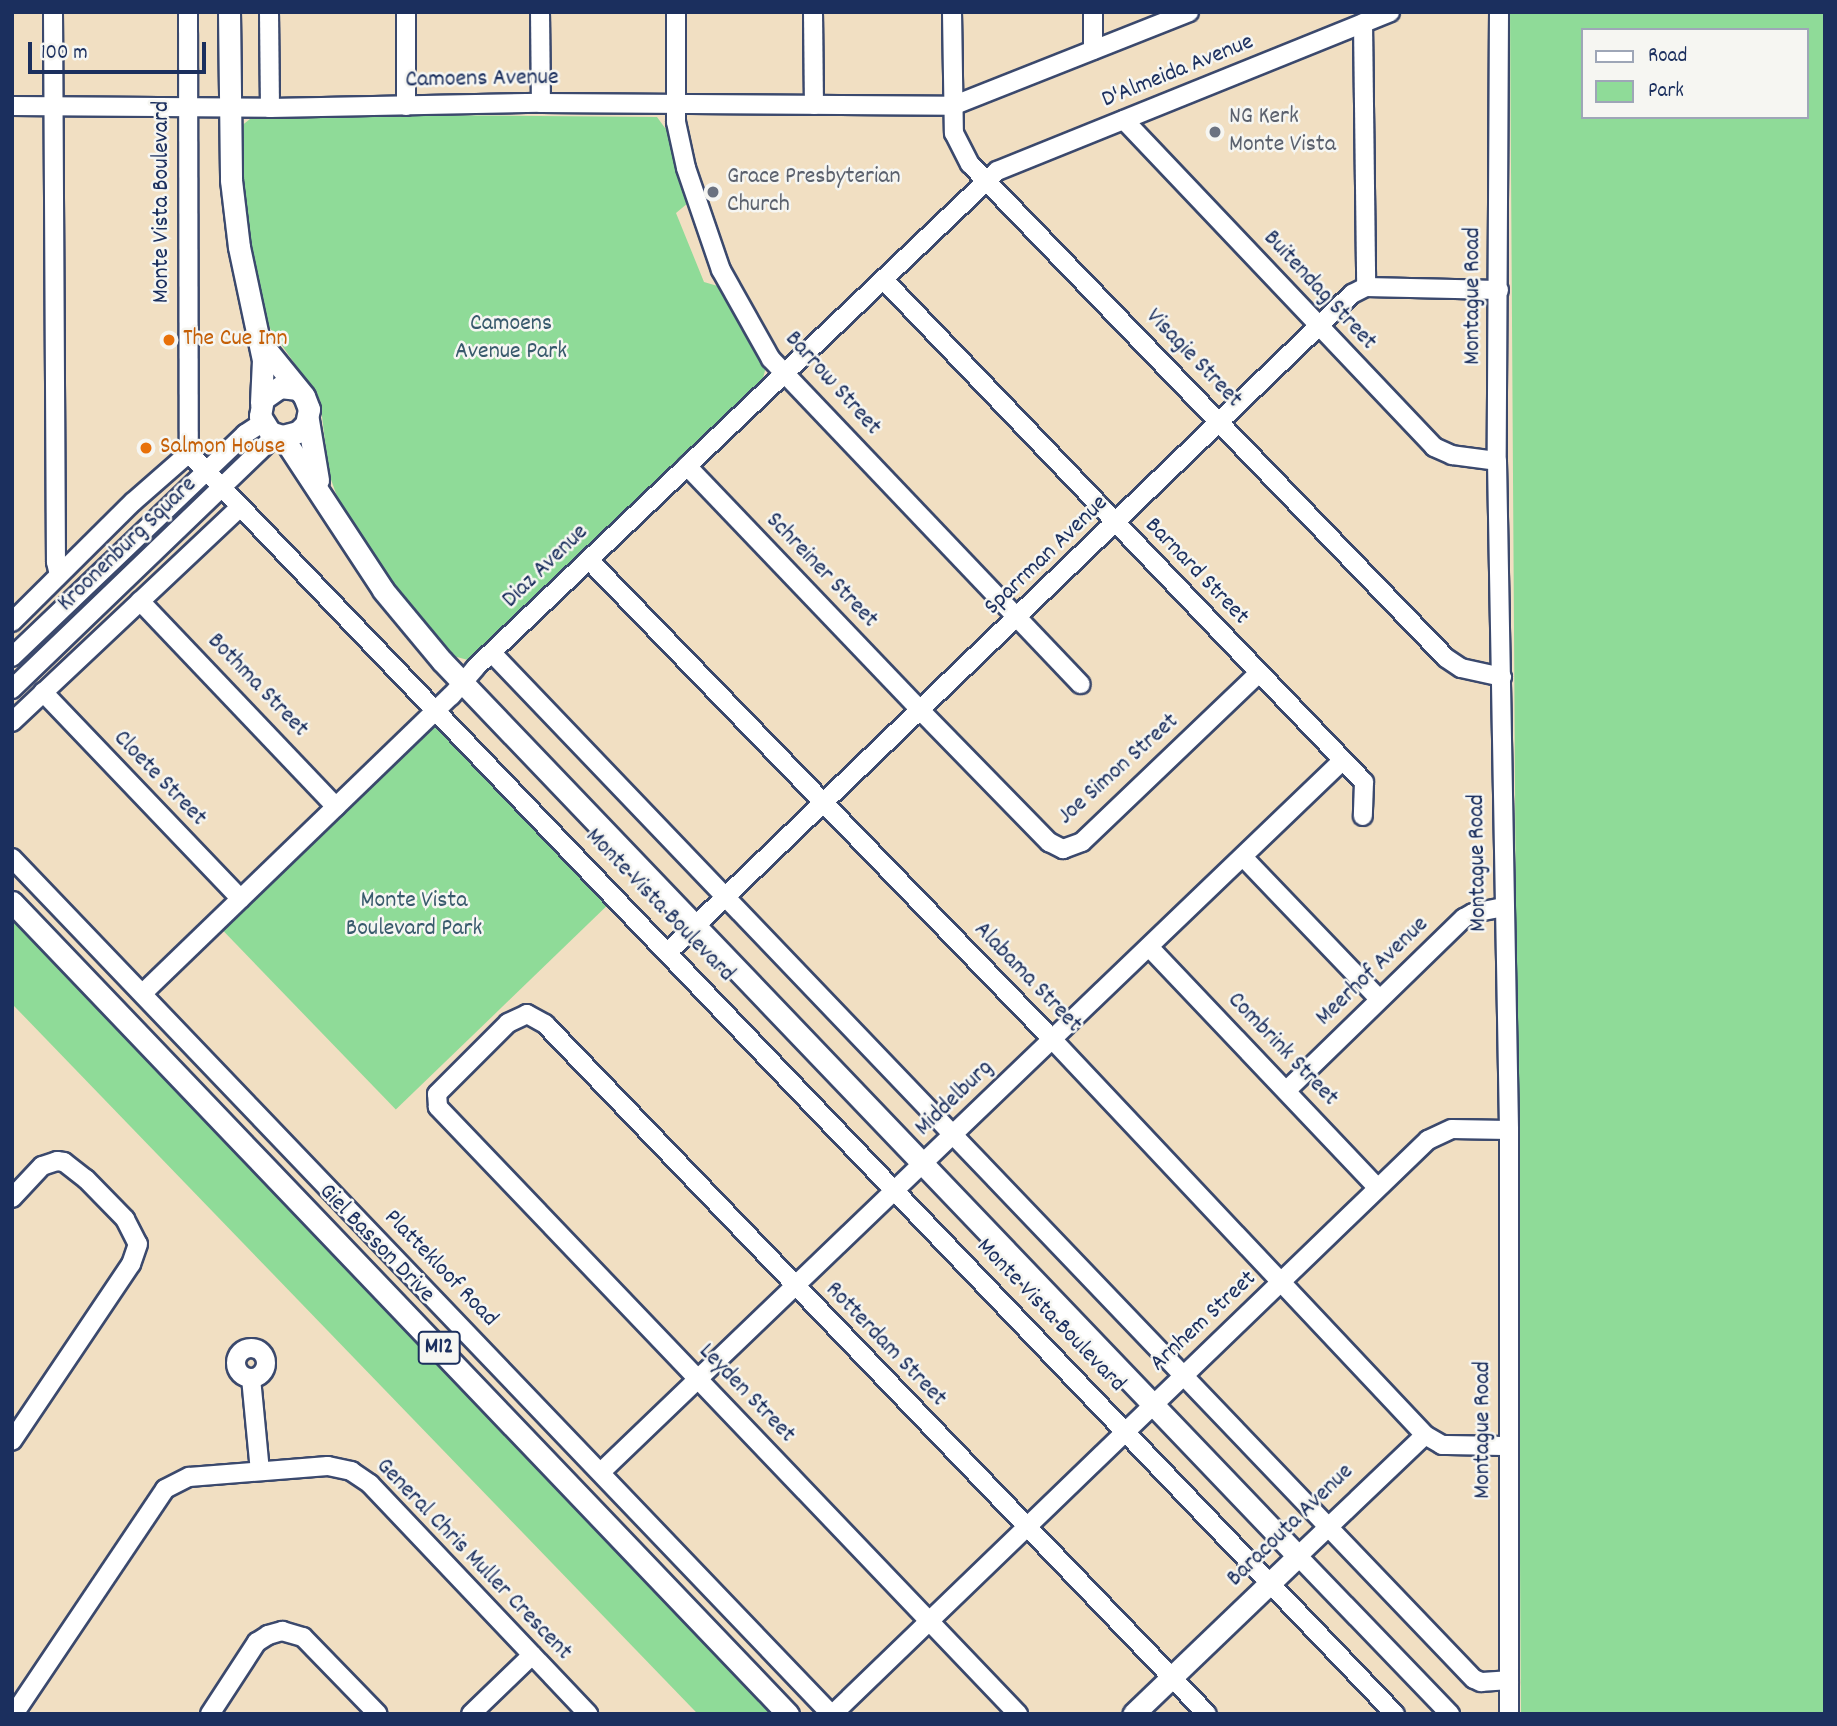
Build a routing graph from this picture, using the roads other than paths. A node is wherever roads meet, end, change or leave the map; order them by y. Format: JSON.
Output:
{"nodes":[{"id":1,"x":53,"y":12,"type":"edge"},
{"id":2,"x":188,"y":12,"type":"edge"},
{"id":3,"x":229,"y":12,"type":"edge"},
{"id":4,"x":269,"y":12,"type":"edge"},
{"id":5,"x":406,"y":12,"type":"edge"},
{"id":6,"x":540,"y":12,"type":"edge"},
{"id":7,"x":676,"y":12,"type":"edge"},
{"id":8,"x":813,"y":12,"type":"edge"},
{"id":9,"x":952,"y":12,"type":"edge"},
{"id":10,"x":1093,"y":12,"type":"edge"},
{"id":11,"x":1189,"y":12,"type":"edge"},
{"id":12,"x":1390,"y":12,"type":"edge"},
{"id":13,"x":1499,"y":12,"type":"edge"},
{"id":14,"x":1363,"y":23,"type":"junction"},
{"id":15,"x":1093,"y":50,"type":"junction"},
{"id":16,"x":541,"y":103,"type":"junction"},
{"id":17,"x":677,"y":104,"type":"junction"},
{"id":18,"x":814,"y":105,"type":"junction"},
{"id":19,"x":12,"y":106,"type":"edge"},
{"id":20,"x":406,"y":106,"type":"junction"},
{"id":21,"x":952,"y":106,"type":"junction"},
{"id":22,"x":54,"y":107,"type":"junction"},
{"id":23,"x":189,"y":107,"type":"junction"},
{"id":24,"x":229,"y":107,"type":"junction"},
{"id":25,"x":270,"y":107,"type":"junction"},
{"id":26,"x":1124,"y":120,"type":"junction"},
{"id":27,"x":986,"y":181,"type":"junction"},
{"id":28,"x":883,"y":279,"type":"junction"},
{"id":29,"x":1366,"y":287,"type":"junction"},
{"id":30,"x":1499,"y":290,"type":"junction"},
{"id":31,"x":1317,"y":325,"type":"junction"},
{"id":32,"x":259,"y":340,"type":"junction"},
{"id":33,"x":785,"y":373,"type":"junction"},
{"id":34,"x":296,"y":389,"type":"junction"},
{"id":35,"x":308,"y":420,"type":"junction"},
{"id":36,"x":1221,"y":423,"type":"junction"},
{"id":37,"x":270,"y":424,"type":"junction"},
{"id":38,"x":189,"y":453,"type":"junction"},
{"id":39,"x":1497,"y":461,"type":"junction"},
{"id":40,"x":687,"y":466,"type":"junction"},
{"id":41,"x":207,"y":472,"type":"junction"},
{"id":42,"x":222,"y":489,"type":"junction"},
{"id":43,"x":327,"y":502,"type":"junction"},
{"id":44,"x":240,"y":507,"type":"junction"},
{"id":45,"x":1116,"y":524,"type":"junction"},
{"id":46,"x":589,"y":560,"type":"junction"},
{"id":47,"x":59,"y":576,"type":"junction"},
{"id":48,"x":41,"y":594,"type":"junction"},
{"id":49,"x":140,"y":601,"type":"junction"},
{"id":50,"x":57,"y":613,"type":"junction"},
{"id":51,"x":1018,"y":619,"type":"junction"},
{"id":52,"x":12,"y":622,"type":"edge"},
{"id":53,"x":74,"y":631,"type":"junction"},
{"id":54,"x":91,"y":649,"type":"junction"},
{"id":55,"x":492,"y":653,"type":"junction"},
{"id":56,"x":12,"y":657,"type":"edge"},
{"id":57,"x":1259,"y":673,"type":"junction"},
{"id":58,"x":1502,"y":677,"type":"junction"},
{"id":59,"x":462,"y":682,"type":"junction"},
{"id":60,"x":1081,"y":684,"type":"dead end"},
{"id":61,"x":12,"y":689,"type":"edge"},
{"id":62,"x":43,"y":692,"type":"junction"},
{"id":63,"x":920,"y":710,"type":"junction"},
{"id":64,"x":435,"y":711,"type":"junction"},
{"id":65,"x":12,"y":722,"type":"edge"},
{"id":66,"x":1343,"y":760,"type":"junction"},
{"id":67,"x":823,"y":802,"type":"junction"},
{"id":68,"x":337,"y":807,"type":"junction"},
{"id":69,"x":1363,"y":816,"type":"dead end"},
{"id":70,"x":12,"y":858,"type":"edge"},
{"id":71,"x":1244,"y":858,"type":"junction"},
{"id":72,"x":725,"y":896,"type":"junction"},
{"id":73,"x":240,"y":899,"type":"junction"},
{"id":74,"x":12,"y":902,"type":"edge"},
{"id":75,"x":1504,"y":907,"type":"junction"},
{"id":76,"x":695,"y":925,"type":"junction"},
{"id":77,"x":1150,"y":948,"type":"junction"},
{"id":78,"x":667,"y":953,"type":"junction"},
{"id":79,"x":142,"y":993,"type":"junction"},
{"id":80,"x":1379,"y":999,"type":"junction"},
{"id":81,"x":1052,"y":1040,"type":"junction"},
{"id":82,"x":1287,"y":1090,"type":"junction"},
{"id":83,"x":438,"y":1107,"type":"joint"},
{"id":84,"x":1509,"y":1130,"type":"junction"},
{"id":85,"x":953,"y":1135,"type":"junction"},
{"id":86,"x":925,"y":1163,"type":"junction"},
{"id":87,"x":1377,"y":1187,"type":"junction"},
{"id":88,"x":895,"y":1191,"type":"junction"},
{"id":89,"x":12,"y":1198,"type":"edge"},
{"id":90,"x":1282,"y":1283,"type":"junction"},
{"id":91,"x":795,"y":1287,"type":"junction"},
{"id":92,"x":1183,"y":1375,"type":"junction"},
{"id":93,"x":251,"y":1378,"type":"dead end"},
{"id":94,"x":698,"y":1379,"type":"junction"},
{"id":95,"x":1153,"y":1403,"type":"junction"},
{"id":96,"x":1124,"y":1431,"type":"junction"},
{"id":97,"x":1425,"y":1435,"type":"junction"},
{"id":98,"x":12,"y":1441,"type":"edge"},
{"id":99,"x":1508,"y":1446,"type":"junction"},
{"id":100,"x":260,"y":1471,"type":"junction"},
{"id":101,"x":601,"y":1472,"type":"junction"},
{"id":102,"x":1328,"y":1526,"type":"junction"},
{"id":103,"x":1025,"y":1527,"type":"junction"},
{"id":104,"x":1298,"y":1556,"type":"junction"},
{"id":105,"x":1271,"y":1583,"type":"junction"},
{"id":106,"x":929,"y":1620,"type":"junction"},
{"id":107,"x":532,"y":1655,"type":"junction"},
{"id":108,"x":1172,"y":1676,"type":"junction"},
{"id":109,"x":1509,"y":1680,"type":"junction"},
{"id":110,"x":14,"y":1714,"type":"edge"},
{"id":111,"x":210,"y":1714,"type":"edge"},
{"id":112,"x":378,"y":1714,"type":"edge"},
{"id":113,"x":471,"y":1714,"type":"edge"},
{"id":114,"x":588,"y":1714,"type":"edge"},
{"id":115,"x":788,"y":1714,"type":"edge"},
{"id":116,"x":832,"y":1714,"type":"edge"},
{"id":117,"x":1018,"y":1714,"type":"edge"},
{"id":118,"x":1133,"y":1714,"type":"edge"},
{"id":119,"x":1207,"y":1714,"type":"edge"},
{"id":120,"x":1395,"y":1714,"type":"edge"},
{"id":121,"x":1450,"y":1714,"type":"edge"},
{"id":122,"x":1509,"y":1714,"type":"edge"}],
"edges":[{"from":1,"to":22,"type":"street"},
{"from":2,"to":23,"type":"street","name":"Monte Vista Boulevard"},
{"from":3,"to":24,"type":"main road"},
{"from":4,"to":25,"type":"street"},
{"from":5,"to":20,"type":"street"},
{"from":6,"to":16,"type":"street"},
{"from":7,"to":17,"type":"street","name":"Barrow Street"},
{"from":8,"to":18,"type":"street"},
{"from":9,"to":21,"type":"street","name":"Visagie Street"},
{"from":10,"to":15,"type":"street"},
{"from":11,"to":15,"type":"street"},
{"from":12,"to":14,"type":"street","name":"D'Almeida Avenue"},
{"from":13,"to":30,"type":"street","name":"Montague Road"},
{"from":14,"to":26,"type":"street","name":"D'Almeida Avenue"},
{"from":14,"to":29,"type":"street"},
{"from":15,"to":21,"type":"street"},
{"from":16,"to":17,"type":"street","name":"Camoens Avenue"},
{"from":16,"to":20,"type":"street","name":"Camoens Avenue"},
{"from":17,"to":18,"type":"street","name":"Camoens Avenue"},
{"from":17,"to":33,"type":"street","name":"Barrow Street"},
{"from":18,"to":21,"type":"street","name":"Camoens Avenue"},
{"from":19,"to":22,"type":"street","name":"Camoens Avenue"},
{"from":20,"to":25,"type":"street","name":"Camoens Avenue"},
{"from":21,"to":27,"type":"street","name":"Visagie Street"},
{"from":22,"to":23,"type":"street","name":"Camoens Avenue"},
{"from":22,"to":47,"type":"street"},
{"from":23,"to":24,"type":"street","name":"Camoens Avenue"},
{"from":23,"to":38,"type":"street","name":"Monte Vista Boulevard"},
{"from":24,"to":25,"type":"street","name":"Camoens Avenue"},
{"from":24,"to":32,"type":"main road"},
{"from":26,"to":27,"type":"street","name":"D'Almeida Avenue"},
{"from":26,"to":31,"type":"street","name":"Buitendag Street"},
{"from":27,"to":28,"type":"street","name":"Diaz Avenue"},
{"from":27,"to":36,"type":"street","name":"Visagie Street"},
{"from":28,"to":33,"type":"street","name":"Diaz Avenue"},
{"from":28,"to":45,"type":"street","name":"Barnard Street"},
{"from":29,"to":30,"type":"street"},
{"from":29,"to":31,"type":"street","name":"Sparrman Avenue"},
{"from":30,"to":39,"type":"street","name":"Montague Road"},
{"from":31,"to":36,"type":"street","name":"Sparrman Avenue"},
{"from":31,"to":39,"type":"street","name":"Buitendag Street"},
{"from":32,"to":34,"type":"main road"},
{"from":32,"to":37,"type":"main road"},
{"from":33,"to":40,"type":"street","name":"Diaz Avenue"},
{"from":33,"to":51,"type":"street","name":"Barrow Street"},
{"from":34,"to":35,"type":"main road"},
{"from":34,"to":37,"type":"main road"},
{"from":35,"to":37,"type":"main road"},
{"from":35,"to":43,"type":"main road","name":"Monte Vista Boulevard"},
{"from":36,"to":45,"type":"street","name":"Sparrman Avenue"},
{"from":36,"to":58,"type":"street","name":"Visagie Street"},
{"from":37,"to":41,"type":"street","name":"Kroonenburg Square"},
{"from":37,"to":42,"type":"street","name":"Kroonenburg Square"},
{"from":37,"to":43,"type":"main road","name":"Monte Vista Boulevard"},
{"from":38,"to":41,"type":"street","name":"Monte Vista Boulevard"},
{"from":38,"to":47,"type":"street","name":"Kroonenburg Square"},
{"from":39,"to":58,"type":"street","name":"Montague Road"},
{"from":40,"to":46,"type":"street","name":"Diaz Avenue"},
{"from":40,"to":63,"type":"street","name":"Schreiner Street"},
{"from":41,"to":42,"type":"street","name":"Monte Vista Boulevard"},
{"from":41,"to":50,"type":"street","name":"Kroonenburg Square"},
{"from":42,"to":44,"type":"street","name":"Monte Vista Boulevard"},
{"from":42,"to":53,"type":"street","name":"Kroonenburg Square"},
{"from":43,"to":59,"type":"main road","name":"Monte Vista Boulevard"},
{"from":44,"to":49,"type":"street","name":"Kroonenburg Square"},
{"from":44,"to":64,"type":"street","name":"Monte Vista Boulevard"},
{"from":45,"to":51,"type":"street","name":"Sparrman Avenue"},
{"from":45,"to":57,"type":"street","name":"Barnard Street"},
{"from":46,"to":55,"type":"street","name":"Diaz Avenue"},
{"from":46,"to":67,"type":"street","name":"Alabama Street"},
{"from":47,"to":48,"type":"street","name":"Kroonenburg Square"},
{"from":48,"to":50,"type":"street"},
{"from":48,"to":52,"type":"street","name":"Kroonenburg Square"},
{"from":49,"to":54,"type":"street","name":"Kroonenburg Square"},
{"from":49,"to":68,"type":"street","name":"Bothma Street"},
{"from":50,"to":53,"type":"street"},
{"from":50,"to":56,"type":"street","name":"Kroonenburg Square"},
{"from":51,"to":60,"type":"street","name":"Barrow Street"},
{"from":51,"to":63,"type":"street","name":"Sparrman Avenue"},
{"from":53,"to":54,"type":"street"},
{"from":53,"to":61,"type":"street","name":"Kroonenburg Square"},
{"from":54,"to":62,"type":"street","name":"Kroonenburg Square"},
{"from":55,"to":59,"type":"street","name":"Diaz Avenue"},
{"from":55,"to":72,"type":"street"},
{"from":57,"to":63,"type":"street","name":"Joe Simon Street"},
{"from":57,"to":66,"type":"street","name":"Barnard Street"},
{"from":58,"to":75,"type":"street","name":"Montague Road"},
{"from":59,"to":64,"type":"street","name":"Diaz Avenue"},
{"from":59,"to":76,"type":"main road","name":"Monte Vista Boulevard"},
{"from":62,"to":65,"type":"street","name":"Kroonenburg Square"},
{"from":62,"to":73,"type":"street","name":"Cloete Street"},
{"from":63,"to":67,"type":"street","name":"Sparrman Avenue"},
{"from":64,"to":68,"type":"street","name":"Diaz Avenue"},
{"from":64,"to":78,"type":"street","name":"Monte Vista Boulevard"},
{"from":66,"to":69,"type":"street","name":"Barnard Street"},
{"from":66,"to":71,"type":"street","name":"Middelburg"},
{"from":67,"to":72,"type":"street","name":"Sparrman Avenue"},
{"from":67,"to":81,"type":"street","name":"Alabama Street"},
{"from":68,"to":73,"type":"street","name":"Diaz Avenue"},
{"from":70,"to":79,"type":"street","name":"Plattekloof Road"},
{"from":71,"to":77,"type":"street","name":"Middelburg"},
{"from":71,"to":80,"type":"street"},
{"from":72,"to":76,"type":"street","name":"Sparrman Avenue"},
{"from":72,"to":85,"type":"street"},
{"from":73,"to":79,"type":"street","name":"Diaz Avenue"},
{"from":74,"to":115,"type":"main road","name":"Giel Basson Drive","number":"M12"},
{"from":75,"to":80,"type":"street","name":"Meerhof Avenue"},
{"from":75,"to":84,"type":"street","name":"Montague Road"},
{"from":76,"to":78,"type":"street","name":"Sparrman Avenue"},
{"from":76,"to":86,"type":"main road","name":"Monte Vista Boulevard"},
{"from":77,"to":81,"type":"street","name":"Middelburg"},
{"from":77,"to":82,"type":"street","name":"Combrink Street"},
{"from":78,"to":88,"type":"street","name":"Monte Vista Boulevard"},
{"from":79,"to":101,"type":"street","name":"Plattekloof Road"},
{"from":80,"to":82,"type":"street","name":"Meerhof Avenue"},
{"from":81,"to":85,"type":"street","name":"Middelburg"},
{"from":81,"to":90,"type":"street","name":"Alabama Street"},
{"from":82,"to":87,"type":"street","name":"Combrink Street"},
{"from":83,"to":91,"type":"street","name":"Rotterdam Street"},
{"from":83,"to":94,"type":"street","name":"Leyden Street"},
{"from":84,"to":87,"type":"street","name":"Arnhem Street"},
{"from":84,"to":99,"type":"street","name":"Montague Road"},
{"from":85,"to":86,"type":"street","name":"Middelburg"},
{"from":85,"to":92,"type":"street"},
{"from":86,"to":88,"type":"street","name":"Middelburg"},
{"from":86,"to":95,"type":"main road","name":"Monte Vista Boulevard"},
{"from":87,"to":90,"type":"street","name":"Arnhem Street"},
{"from":88,"to":91,"type":"street","name":"Middelburg"},
{"from":88,"to":96,"type":"street","name":"Monte Vista Boulevard"},
{"from":89,"to":98,"type":"street"},
{"from":90,"to":92,"type":"street","name":"Arnhem Street"},
{"from":90,"to":97,"type":"street","name":"Alabama Street"},
{"from":91,"to":94,"type":"street","name":"Middelburg"},
{"from":91,"to":103,"type":"street","name":"Rotterdam Street"},
{"from":92,"to":95,"type":"street","name":"Arnhem Street"},
{"from":92,"to":102,"type":"street"},
{"from":93,"to":100,"type":"street"},
{"from":94,"to":101,"type":"street","name":"Middelburg"},
{"from":94,"to":106,"type":"street","name":"Leyden Street"},
{"from":95,"to":96,"type":"street","name":"Arnhem Street"},
{"from":95,"to":104,"type":"main road","name":"Monte Vista Boulevard"},
{"from":96,"to":103,"type":"street","name":"Arnhem Street"},
{"from":96,"to":105,"type":"street","name":"Monte Vista Boulevard"},
{"from":97,"to":99,"type":"street"},
{"from":97,"to":102,"type":"street","name":"Baracouta Avenue"},
{"from":99,"to":109,"type":"street","name":"Montague Road"},
{"from":100,"to":107,"type":"street","name":"General Chris Muller Crescent"},
{"from":100,"to":110,"type":"street","name":"General Chris Muller Crescent"},
{"from":101,"to":116,"type":"street","name":"Plattekloof Road"},
{"from":102,"to":104,"type":"street","name":"Baracouta Avenue"},
{"from":102,"to":109,"type":"street"},
{"from":103,"to":106,"type":"street","name":"Arnhem Street"},
{"from":103,"to":108,"type":"street","name":"Rotterdam Street"},
{"from":104,"to":105,"type":"main road","name":"Baracouta Avenue"},
{"from":104,"to":121,"type":"street","name":"Monte Vista Boulevard"},
{"from":105,"to":108,"type":"main road","name":"Baracouta Avenue"},
{"from":105,"to":120,"type":"street","name":"Monte Vista Boulevard"},
{"from":106,"to":116,"type":"street","name":"Arnhem Street"},
{"from":106,"to":117,"type":"street","name":"Leyden Street"},
{"from":107,"to":113,"type":"street"},
{"from":107,"to":114,"type":"street","name":"General Chris Muller Crescent"},
{"from":108,"to":118,"type":"main road","name":"Baracouta Avenue"},
{"from":108,"to":119,"type":"street","name":"Rotterdam Street"},
{"from":109,"to":122,"type":"street","name":"Montague Road"},
{"from":111,"to":112,"type":"street"}]}
